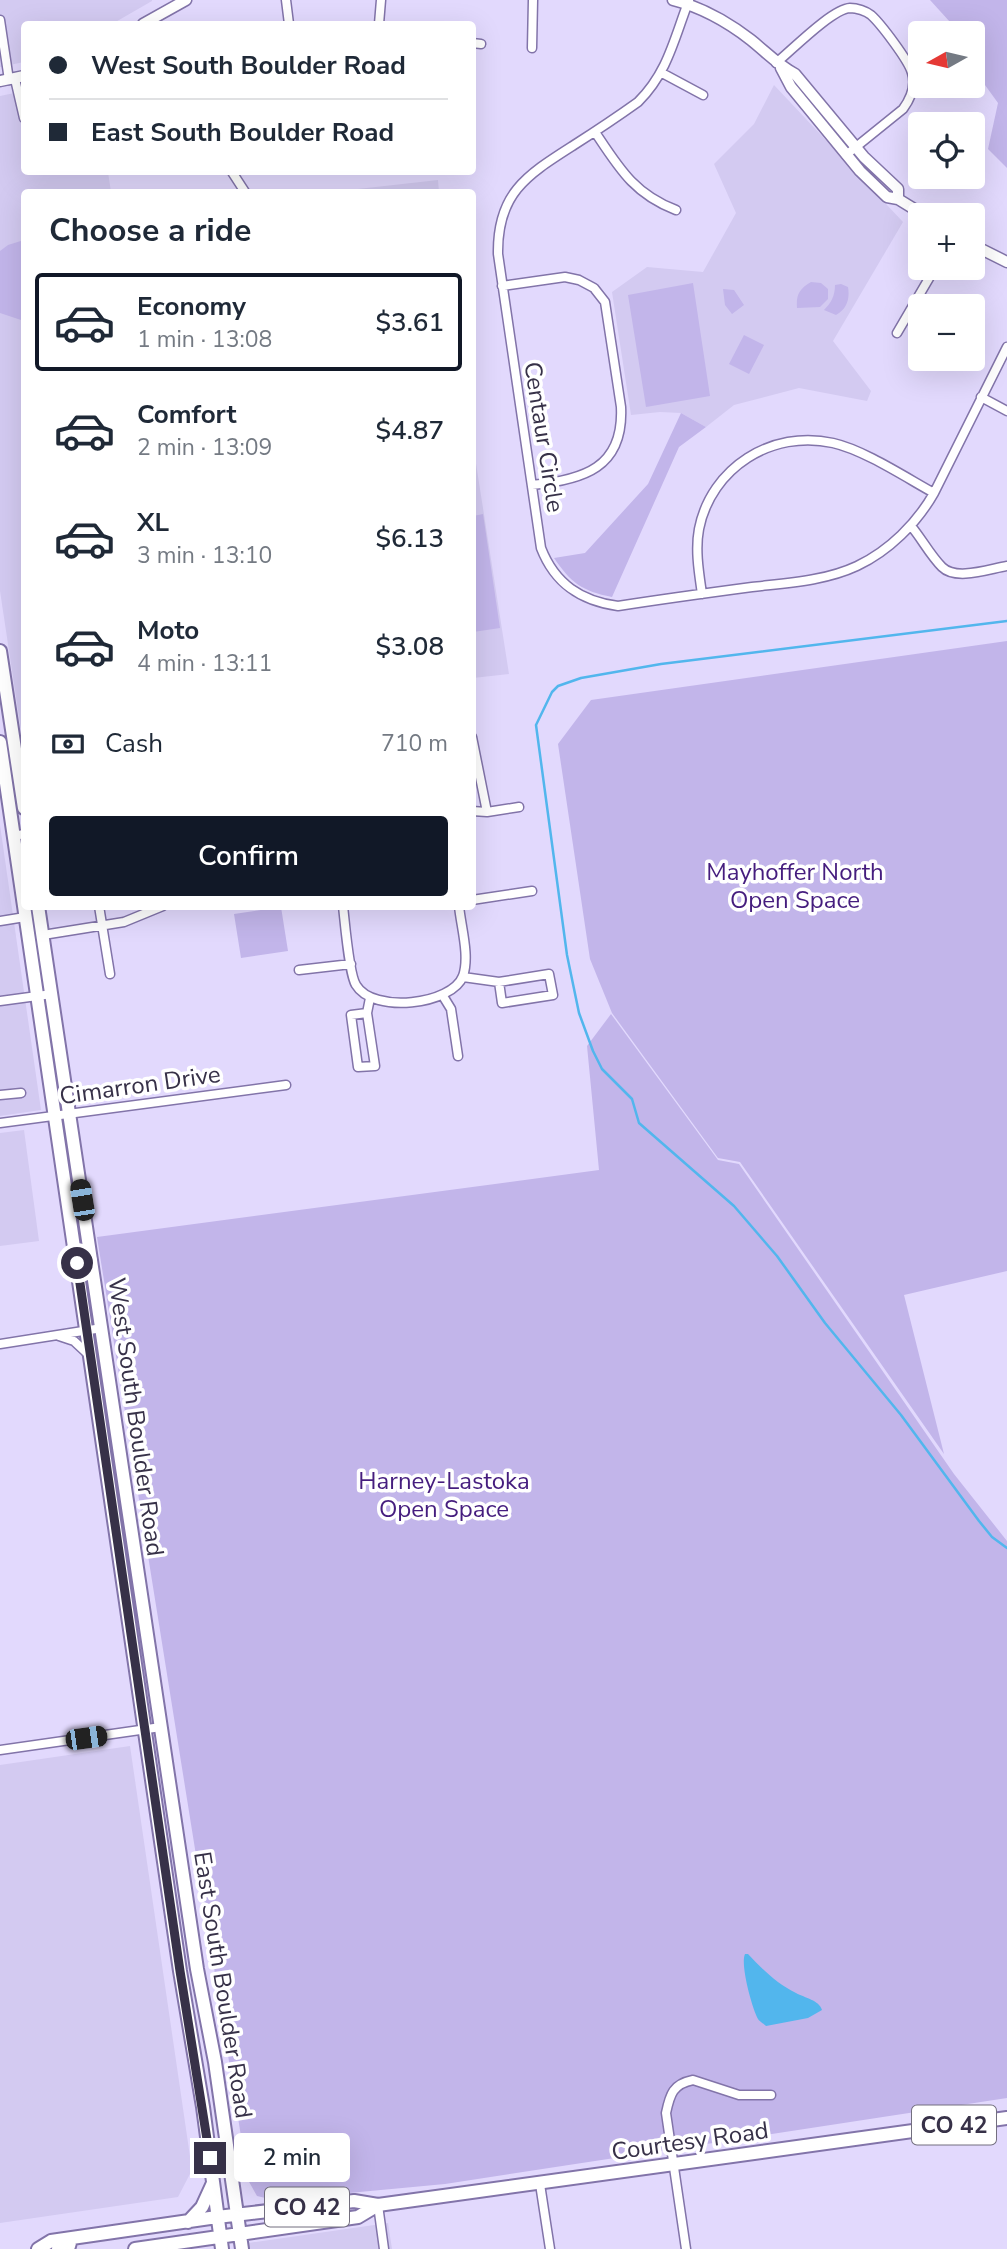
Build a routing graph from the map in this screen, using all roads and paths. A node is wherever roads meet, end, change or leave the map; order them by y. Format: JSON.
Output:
{"nodes":[{"id":1,"x":186,"y":0,"type":"edge"},
{"id":2,"x":286,"y":0,"type":"edge"},
{"id":3,"x":381,"y":0,"type":"edge"},
{"id":4,"x":533,"y":0,"type":"edge"},
{"id":5,"x":673,"y":0,"type":"edge"},
{"id":6,"x":688,"y":2,"type":"edge"},
{"id":7,"x":0,"y":20,"type":"edge"},
{"id":8,"x":151,"y":21,"type":"edge"},
{"id":9,"x":289,"y":21,"type":"edge"},
{"id":10,"x":379,"y":21,"type":"edge"},
{"id":11,"x":532,"y":48,"type":"dead end"},
{"id":12,"x":778,"y":65,"type":"junction"},
{"id":13,"x":662,"y":73,"type":"junction"},
{"id":14,"x":12,"y":79,"type":"edge"},
{"id":15,"x":704,"y":95,"type":"dead end"},
{"id":16,"x":21,"y":108,"type":"edge"},
{"id":17,"x":595,"y":132,"type":"junction"},
{"id":18,"x":857,"y":147,"type":"junction"},
{"id":19,"x":846,"y":155,"type":"junction"},
{"id":20,"x":898,"y":199,"type":"junction"},
{"id":21,"x":908,"y":205,"type":"edge"},
{"id":22,"x":676,"y":210,"type":"dead end"},
{"id":23,"x":985,"y":251,"type":"edge"},
{"id":24,"x":1007,"y":262,"type":"edge"},
{"id":25,"x":928,"y":280,"type":"edge"},
{"id":26,"x":502,"y":286,"type":"junction"},
{"id":27,"x":897,"y":332,"type":"dead end"},
{"id":28,"x":1007,"y":347,"type":"edge"},
{"id":29,"x":981,"y":397,"type":"junction"},
{"id":30,"x":1007,"y":411,"type":"edge"},
{"id":31,"x":532,"y":485,"type":"junction"},
{"id":32,"x":934,"y":493,"type":"junction"},
{"id":33,"x":911,"y":526,"type":"junction"},
{"id":34,"x":1007,"y":566,"type":"edge"},
{"id":35,"x":702,"y":594,"type":"junction"},
{"id":36,"x":0,"y":651,"type":"edge"},
{"id":37,"x":0,"y":742,"type":"edge"},
{"id":38,"x":476,"y":757,"type":"edge"},
{"id":39,"x":21,"y":788,"type":"edge"},
{"id":40,"x":519,"y":807,"type":"dead end"},
{"id":41,"x":476,"y":811,"type":"edge"},
{"id":42,"x":487,"y":811,"type":"junction"},
{"id":43,"x":19,"y":835,"type":"edge"},
{"id":44,"x":21,"y":862,"type":"edge"},
{"id":45,"x":532,"y":891,"type":"dead end"},
{"id":46,"x":476,"y":899,"type":"edge"},
{"id":47,"x":24,"y":910,"type":"edge"},
{"id":48,"x":39,"y":910,"type":"edge"},
{"id":49,"x":100,"y":910,"type":"edge"},
{"id":50,"x":153,"y":910,"type":"edge"},
{"id":51,"x":344,"y":910,"type":"edge"},
{"id":52,"x":459,"y":910,"type":"edge"},
{"id":53,"x":25,"y":917,"type":"junction"},
{"id":54,"x":0,"y":921,"type":"edge"},
{"id":55,"x":102,"y":926,"type":"junction"},
{"id":56,"x":43,"y":935,"type":"junction"},
{"id":57,"x":351,"y":964,"type":"junction"},
{"id":58,"x":299,"y":971,"type":"dead end"},
{"id":59,"x":110,"y":974,"type":"dead end"},
{"id":60,"x":463,"y":977,"type":"junction"},
{"id":61,"x":499,"y":982,"type":"junction"},
{"id":62,"x":52,"y":994,"type":"junction"},
{"id":63,"x":37,"y":996,"type":"junction"},
{"id":64,"x":443,"y":996,"type":"junction"},
{"id":65,"x":370,"y":998,"type":"junction"},
{"id":66,"x":0,"y":1001,"type":"edge"},
{"id":67,"x":367,"y":1013,"type":"junction"},
{"id":68,"x":458,"y":1056,"type":"dead end"},
{"id":69,"x":286,"y":1085,"type":"dead end"},
{"id":70,"x":21,"y":1093,"type":"dead end"},
{"id":71,"x":0,"y":1095,"type":"edge"},
{"id":72,"x":69,"y":1114,"type":"junction"},
{"id":73,"x":54,"y":1116,"type":"junction"},
{"id":74,"x":0,"y":1123,"type":"edge"},
{"id":75,"x":102,"y":1328,"type":"junction"},
{"id":76,"x":87,"y":1330,"type":"junction"},
{"id":77,"x":57,"y":1335,"type":"junction"},
{"id":78,"x":0,"y":1344,"type":"edge"},
{"id":79,"x":91,"y":1357,"type":"junction"},
{"id":80,"x":161,"y":1727,"type":"junction"},
{"id":81,"x":146,"y":1729,"type":"junction"},
{"id":82,"x":0,"y":1750,"type":"edge"},
{"id":83,"x":771,"y":2095,"type":"dead end"},
{"id":84,"x":1007,"y":2118,"type":"edge"},
{"id":85,"x":674,"y":2165,"type":"junction"},
{"id":86,"x":213,"y":2183,"type":"junction"},
{"id":87,"x":540,"y":2184,"type":"junction"},
{"id":88,"x":378,"y":2205,"type":"junction"},
{"id":89,"x":236,"y":2215,"type":"junction"},
{"id":90,"x":217,"y":2217,"type":"junction"},
{"id":91,"x":188,"y":2222,"type":"junction"},
{"id":92,"x":239,"y":2234,"type":"junction"},
{"id":93,"x":71,"y":2238,"type":"junction"},
{"id":94,"x":190,"y":2241,"type":"junction"},
{"id":95,"x":221,"y":2243,"type":"edge"},
{"id":96,"x":38,"y":2249,"type":"edge"},
{"id":97,"x":58,"y":2249,"type":"edge"},
{"id":98,"x":135,"y":2249,"type":"edge"},
{"id":99,"x":203,"y":2249,"type":"edge"},
{"id":100,"x":242,"y":2249,"type":"edge"},
{"id":101,"x":384,"y":2249,"type":"edge"},
{"id":102,"x":550,"y":2249,"type":"edge"},
{"id":103,"x":686,"y":2249,"type":"edge"}],
"edges":[{"from":1,"to":8,"type":"street"},
{"from":2,"to":9,"type":"street"},
{"from":3,"to":10,"type":"street"},
{"from":4,"to":11,"type":"street"},
{"from":5,"to":6,"type":"street"},
{"from":6,"to":12,"type":"street"},
{"from":6,"to":13,"type":"street","name":"Centaur Circle"},
{"from":7,"to":14,"type":"street"},
{"from":12,"to":18,"type":"street"},
{"from":12,"to":18,"type":"street"},
{"from":12,"to":19,"type":"street"},
{"from":13,"to":15,"type":"street"},
{"from":13,"to":17,"type":"street","name":"Centaur Circle"},
{"from":14,"to":16,"type":"street"},
{"from":17,"to":22,"type":"street"},
{"from":17,"to":26,"type":"street","name":"Centaur Circle"},
{"from":18,"to":19,"type":"street"},
{"from":18,"to":20,"type":"street"},
{"from":19,"to":20,"type":"street"},
{"from":20,"to":21,"type":"street"},
{"from":23,"to":24,"type":"street"},
{"from":25,"to":27,"type":"street"},
{"from":26,"to":31,"type":"street","name":"Centaur Circle"},
{"from":26,"to":31,"type":"street"},
{"from":28,"to":29,"type":"street","name":"Centaur Circle"},
{"from":29,"to":30,"type":"street"},
{"from":29,"to":32,"type":"street","name":"Centaur Circle"},
{"from":31,"to":35,"type":"street","name":"Centaur Circle"},
{"from":32,"to":33,"type":"street","name":"Centaur Circle"},
{"from":32,"to":35,"type":"street"},
{"from":33,"to":34,"type":"street"},
{"from":33,"to":35,"type":"street","name":"Centaur Circle"},
{"from":36,"to":39,"type":"main road"},
{"from":37,"to":43,"type":"main road","name":"West South Boulder Road"},
{"from":38,"to":42,"type":"street"},
{"from":40,"to":42,"type":"street"},
{"from":41,"to":42,"type":"street"},
{"from":43,"to":44,"type":"main road","name":"West South Boulder Road"},
{"from":45,"to":46,"type":"street"},
{"from":47,"to":53,"type":"main road","name":"West South Boulder Road"},
{"from":48,"to":56,"type":"main road","name":"West South Boulder Road"},
{"from":49,"to":55,"type":"street"},
{"from":50,"to":55,"type":"street"},
{"from":51,"to":57,"type":"street"},
{"from":52,"to":60,"type":"street"},
{"from":53,"to":54,"type":"street"},
{"from":53,"to":63,"type":"main road","name":"West South Boulder Road"},
{"from":55,"to":56,"type":"street"},
{"from":55,"to":59,"type":"street"},
{"from":56,"to":62,"type":"main road","name":"West South Boulder Road"},
{"from":57,"to":58,"type":"street"},
{"from":57,"to":65,"type":"street"},
{"from":60,"to":61,"type":"street"},
{"from":60,"to":64,"type":"street"},
{"from":61,"to":61,"type":"street"},
{"from":62,"to":63,"type":"street"},
{"from":62,"to":72,"type":"main road","name":"West South Boulder Road"},
{"from":63,"to":66,"type":"street"},
{"from":63,"to":73,"type":"main road","name":"West South Boulder Road"},
{"from":64,"to":65,"type":"street"},
{"from":64,"to":68,"type":"street"},
{"from":65,"to":67,"type":"street"},
{"from":67,"to":67,"type":"street"},
{"from":69,"to":72,"type":"street","name":"Cimarron Drive"},
{"from":70,"to":71,"type":"street"},
{"from":72,"to":73,"type":"street","name":"Cimarron Drive"},
{"from":72,"to":75,"type":"main road","name":"West South Boulder Road"},
{"from":73,"to":74,"type":"street","name":"Cimarron Drive"},
{"from":73,"to":76,"type":"main road","name":"West South Boulder Road"},
{"from":75,"to":76,"type":"street"},
{"from":75,"to":80,"type":"main road","name":"West South Boulder Road"},
{"from":76,"to":77,"type":"street"},
{"from":76,"to":79,"type":"main road","name":"West South Boulder Road"},
{"from":77,"to":78,"type":"street"},
{"from":77,"to":79,"type":"street"},
{"from":79,"to":81,"type":"main road","name":"West South Boulder Road"},
{"from":80,"to":81,"type":"street"},
{"from":80,"to":89,"type":"main road","name":"East South Boulder Road"},
{"from":81,"to":82,"type":"street"},
{"from":81,"to":86,"type":"main road","name":"East South Boulder Road"},
{"from":83,"to":85,"type":"street"},
{"from":84,"to":85,"type":"main road","name":"Courtesy Road","number":"CO 42"},
{"from":85,"to":87,"type":"main road","name":"Courtesy Road","number":"CO 42"},
{"from":85,"to":103,"type":"street"},
{"from":86,"to":90,"type":"main road","name":"East South Boulder Road"},
{"from":86,"to":91,"type":"main road"},
{"from":87,"to":88,"type":"main road","name":"Courtesy Road","number":"CO 42"},
{"from":87,"to":102,"type":"street"},
{"from":88,"to":89,"type":"main road","name":"Courtesy Road","number":"CO 42"},
{"from":88,"to":92,"type":"main road","name":"Courtesy Road","number":"CO 42"},
{"from":88,"to":101,"type":"street"},
{"from":89,"to":90,"type":"main road","name":"Courtesy Road","number":"CO 42"},
{"from":89,"to":92,"type":"main road","name":"East South Boulder Road"},
{"from":90,"to":91,"type":"main road","name":"Courtesy Road","number":"CO 42"},
{"from":90,"to":95,"type":"main road","name":"East South Boulder Road"},
{"from":91,"to":93,"type":"main road","name":"Courtesy Road","number":"CO 42"},
{"from":92,"to":95,"type":"main road","name":"Courtesy Road","number":"CO 42"},
{"from":92,"to":100,"type":"main road","name":"East South Boulder Road"},
{"from":93,"to":96,"type":"main road","name":"Courtesy Road","number":"CO 42"},
{"from":93,"to":97,"type":"main road"},
{"from":94,"to":95,"type":"main road","name":"Courtesy Road","number":"CO 42"},
{"from":94,"to":98,"type":"main road","name":"Courtesy Road","number":"CO 42"},
{"from":94,"to":99,"type":"main road"}]}
